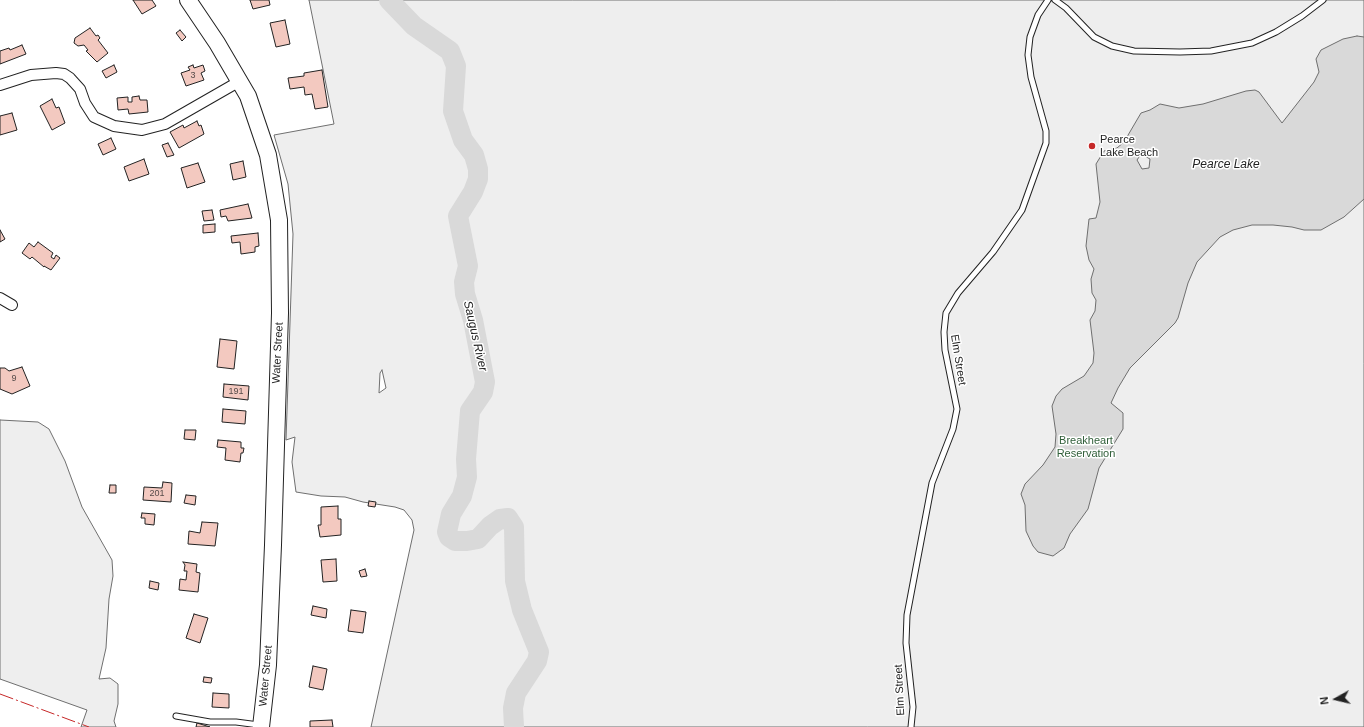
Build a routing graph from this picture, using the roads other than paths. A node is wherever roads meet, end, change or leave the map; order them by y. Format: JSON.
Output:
{"nodes":[{"id":1,"x":188,"y":0,"type":"edge"},
{"id":2,"x":1048,"y":0,"type":"edge"},
{"id":3,"x":1055,"y":0,"type":"edge"},
{"id":4,"x":1323,"y":0,"type":"edge"},
{"id":5,"x":240,"y":82,"type":"junction"},
{"id":6,"x":0,"y":85,"type":"edge"},
{"id":7,"x":0,"y":298,"type":"edge"},
{"id":8,"x":12,"y":305,"type":"dead end"},
{"id":9,"x":176,"y":716,"type":"dead end"},
{"id":10,"x":262,"y":726,"type":"edge"},
{"id":11,"x":911,"y":727,"type":"edge"}],
"edges":[{"from":1,"to":5,"type":"main road","name":"Water Street"},
{"from":2,"to":11,"type":"lane","name":"Elm Street"},
{"from":3,"to":4,"type":"lane"},
{"from":5,"to":6,"type":"street"},
{"from":5,"to":10,"type":"main road","name":"Water Street"},
{"from":7,"to":8,"type":"street"},
{"from":9,"to":10,"type":"lane"}]}
